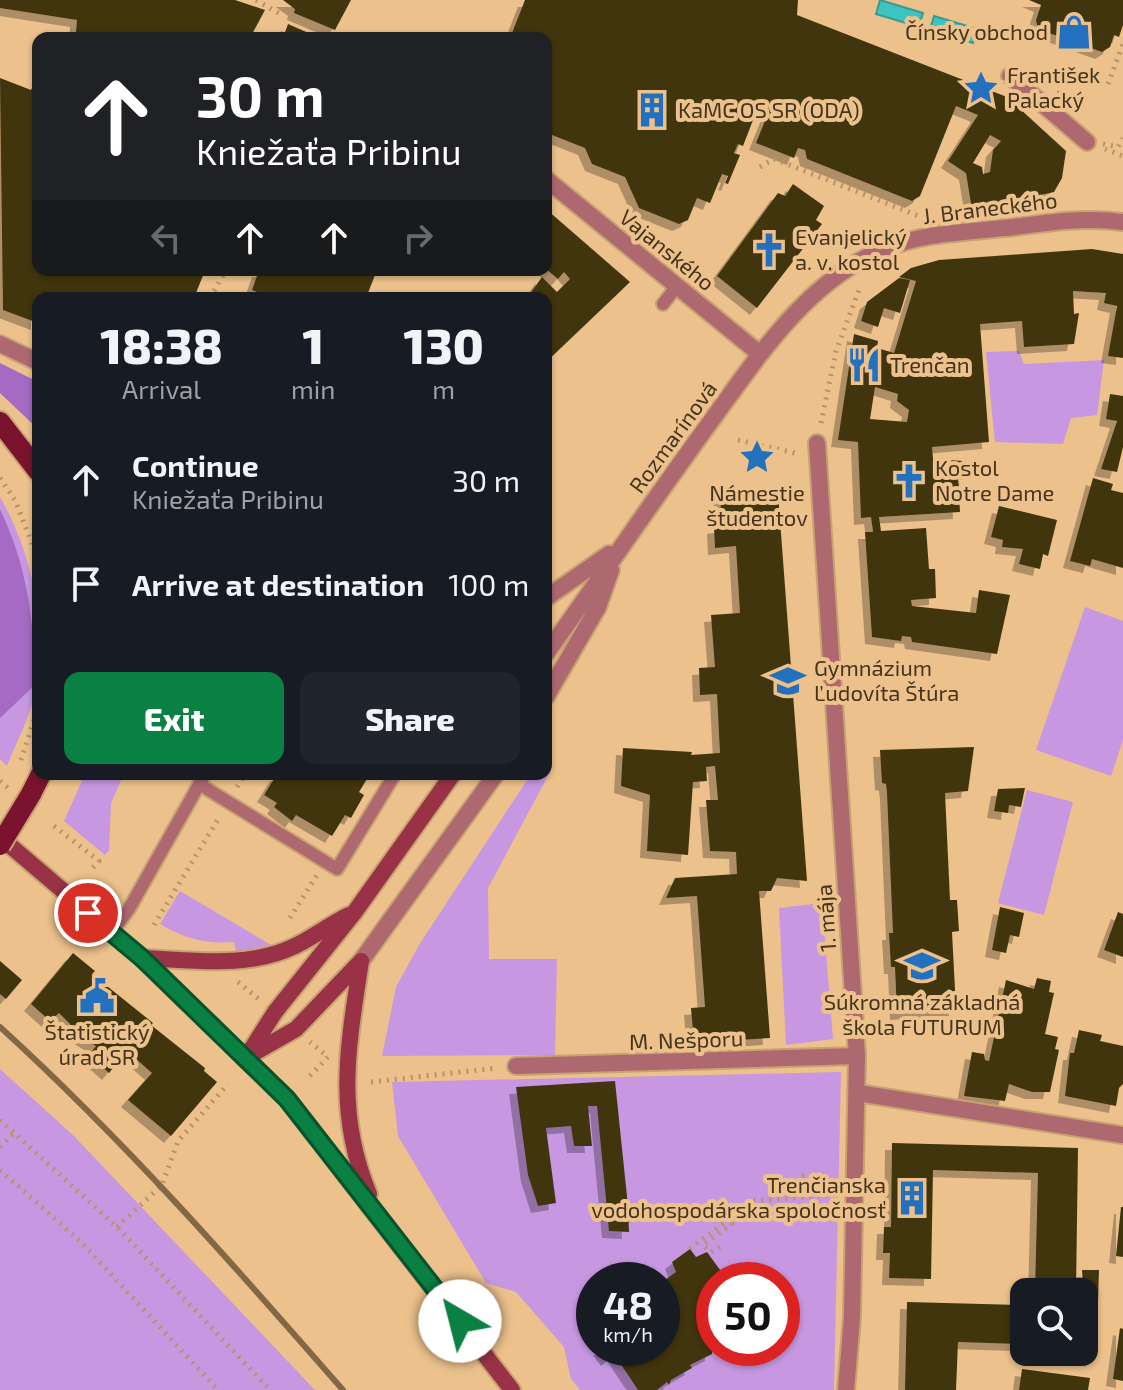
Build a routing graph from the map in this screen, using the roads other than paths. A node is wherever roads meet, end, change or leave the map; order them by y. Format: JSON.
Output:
{"nodes":[{"id":1,"x":1010,"y":76,"type":"dead end"},
{"id":2,"x":1087,"y":142,"type":"dead end"},
{"id":3,"x":552,"y":184,"type":"edge"},
{"id":4,"x":1123,"y":222,"type":"edge"},
{"id":5,"x":676,"y":287,"type":"junction"},
{"id":6,"x":663,"y":304,"type":"dead end"},
{"id":7,"x":0,"y":344,"type":"edge"},
{"id":8,"x":760,"y":354,"type":"junction"},
{"id":9,"x":32,"y":359,"type":"edge"},
{"id":10,"x":0,"y":422,"type":"edge"},
{"id":11,"x":818,"y":450,"type":"road end"},
{"id":12,"x":32,"y":463,"type":"edge"},
{"id":13,"x":619,"y":546,"type":"junction"},
{"id":14,"x":552,"y":594,"type":"edge"},
{"id":15,"x":552,"y":645,"type":"edge"},
{"id":16,"x":552,"y":683,"type":"edge"},
{"id":17,"x":38,"y":780,"type":"edge"},
{"id":18,"x":201,"y":780,"type":"edge"},
{"id":19,"x":203,"y":780,"type":"edge"},
{"id":20,"x":391,"y":780,"type":"edge"},
{"id":21,"x":450,"y":780,"type":"edge"},
{"id":22,"x":492,"y":780,"type":"edge"},
{"id":23,"x":0,"y":837,"type":"edge"},
{"id":24,"x":0,"y":845,"type":"edge"},
{"id":25,"x":354,"y":913,"type":"junction"},
{"id":26,"x":111,"y":933,"type":"junction"},
{"id":27,"x":142,"y":958,"type":"junction"},
{"id":28,"x":361,"y":961,"type":"junction"},
{"id":29,"x":857,"y":1056,"type":"junction"},
{"id":30,"x":245,"y":1059,"type":"junction"},
{"id":31,"x":516,"y":1066,"type":"road end"},
{"id":32,"x":858,"y":1093,"type":"junction"},
{"id":33,"x":1123,"y":1135,"type":"edge"},
{"id":34,"x":377,"y":1214,"type":"junction"},
{"id":35,"x":512,"y":1390,"type":"edge"},
{"id":36,"x":846,"y":1390,"type":"edge"}],
"edges":[{"from":1,"to":2,"type":"street"},
{"from":3,"to":5,"type":"street","name":"Vajanského"},
{"from":4,"to":8,"type":"street","name":"J. Braneckého"},
{"from":5,"to":6,"type":"lane"},
{"from":5,"to":8,"type":"street","name":"Vajanského"},
{"from":7,"to":9,"type":"street"},
{"from":8,"to":13,"type":"street","name":"Rozmarínová"},
{"from":10,"to":12,"type":"main road"},
{"from":11,"to":29,"type":"street","name":"1. mája"},
{"from":13,"to":14,"type":"street"},
{"from":13,"to":15,"type":"street","name":"Rozmarínová"},
{"from":13,"to":16,"type":"street","name":"Rozmarínová"},
{"from":17,"to":24,"type":"main road","bridge":true},
{"from":18,"to":26,"type":"lane"},
{"from":19,"to":20,"type":"lane"},
{"from":21,"to":25,"type":"main road"},
{"from":22,"to":28,"type":"street"},
{"from":23,"to":26,"type":"main road"},
{"from":25,"to":27,"type":"main road"},
{"from":25,"to":30,"type":"main road"},
{"from":26,"to":27,"type":"main road"},
{"from":27,"to":30,"type":"main road"},
{"from":28,"to":30,"type":"main road"},
{"from":28,"to":34,"type":"main road"},
{"from":29,"to":31,"type":"street","name":"M. Nešporu"},
{"from":29,"to":32,"type":"street","name":"1. mája"},
{"from":30,"to":34,"type":"main road"},
{"from":32,"to":33,"type":"street"},
{"from":32,"to":36,"type":"street","name":"1. mája"},
{"from":34,"to":35,"type":"main road"}]}
